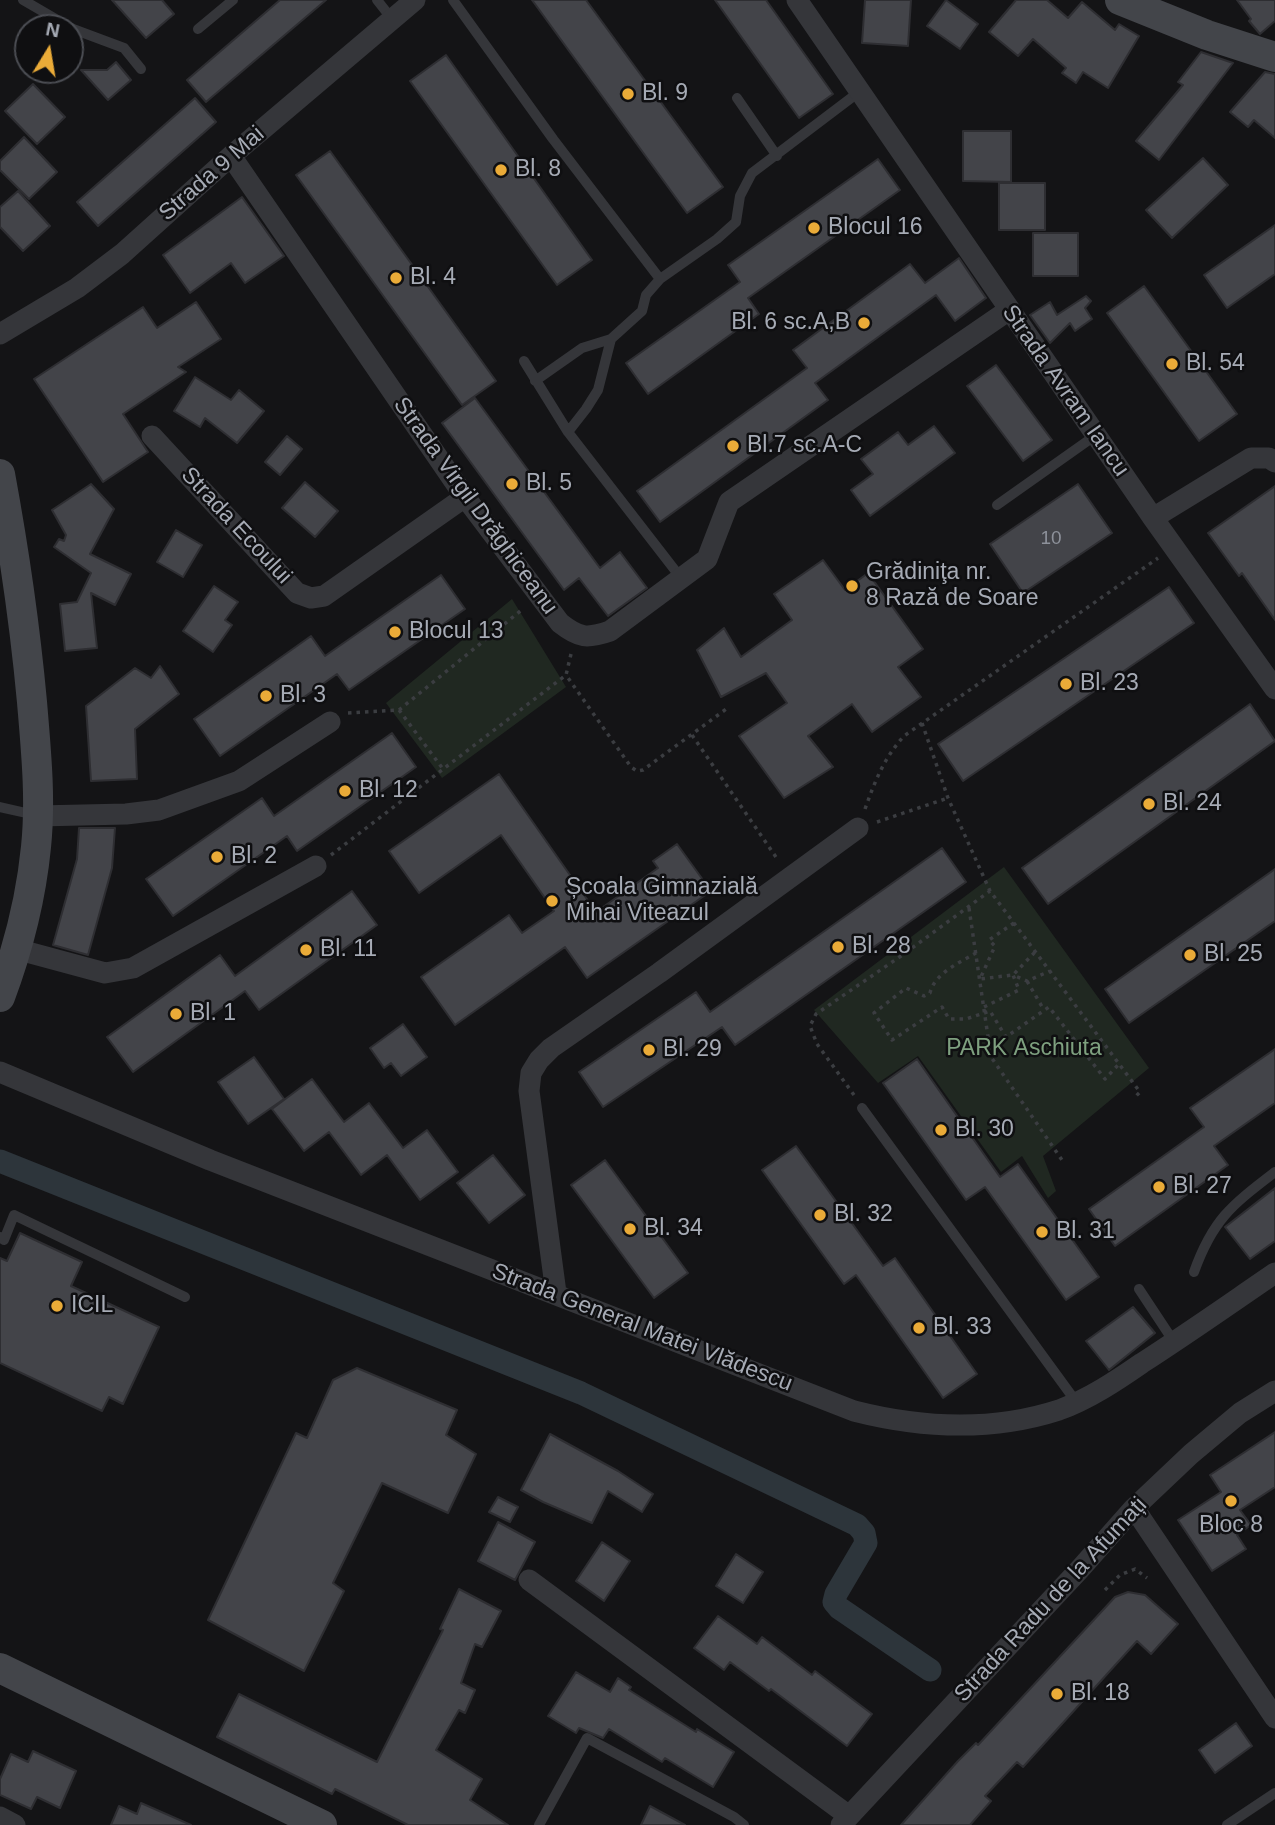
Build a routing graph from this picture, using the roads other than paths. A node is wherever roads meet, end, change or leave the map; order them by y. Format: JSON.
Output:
{"nodes":[{"id":1,"x":23,"y":0,"type":"edge"},
{"id":2,"x":233,"y":0,"type":"edge"},
{"id":3,"x":377,"y":0,"type":"edge"},
{"id":4,"x":415,"y":0,"type":"edge"},
{"id":5,"x":797,"y":0,"type":"edge"},
{"id":6,"x":1120,"y":0,"type":"edge"},
{"id":7,"x":459,"y":2,"type":"edge"},
{"id":8,"x":392,"y":19,"type":"junction"},
{"id":9,"x":198,"y":29,"type":"dead end"},
{"id":10,"x":1275,"y":57,"type":"edge"},
{"id":11,"x":141,"y":69,"type":"dead end"},
{"id":12,"x":859,"y":92,"type":"junction"},
{"id":13,"x":737,"y":98,"type":"dead end"},
{"id":14,"x":231,"y":156,"type":"junction"},
{"id":15,"x":777,"y":156,"type":"junction"},
{"id":16,"x":660,"y":279,"type":"junction"},
{"id":17,"x":1009,"y":310,"type":"junction"},
{"id":18,"x":0,"y":334,"type":"edge"},
{"id":19,"x":611,"y":339,"type":"junction"},
{"id":20,"x":524,"y":361,"type":"dead end"},
{"id":21,"x":535,"y":381,"type":"junction"},
{"id":22,"x":568,"y":432,"type":"junction"},
{"id":23,"x":1096,"y":435,"type":"junction"},
{"id":24,"x":152,"y":436,"type":"dead end"},
{"id":25,"x":1275,"y":462,"type":"edge"},
{"id":26,"x":0,"y":474,"type":"edge"},
{"id":27,"x":465,"y":497,"type":"junction"},
{"id":28,"x":997,"y":505,"type":"dead end"},
{"id":29,"x":1153,"y":518,"type":"junction"},
{"id":30,"x":681,"y":578,"type":"junction"},
{"id":31,"x":1275,"y":689,"type":"edge"},
{"id":32,"x":330,"y":722,"type":"road end"},
{"id":33,"x":0,"y":807,"type":"edge"},
{"id":34,"x":38,"y":816,"type":"junction"},
{"id":35,"x":858,"y":828,"type":"road end"},
{"id":36,"x":316,"y":866,"type":"road end"},
{"id":37,"x":16,"y":949,"type":"junction"},
{"id":38,"x":0,"y":997,"type":"edge"},
{"id":39,"x":0,"y":1072,"type":"edge"},
{"id":40,"x":862,"y":1108,"type":"road end"},
{"id":41,"x":1275,"y":1172,"type":"edge"},
{"id":42,"x":0,"y":1237,"type":"edge"},
{"id":43,"x":1194,"y":1272,"type":"dead end"},
{"id":44,"x":1275,"y":1273,"type":"edge"},
{"id":45,"x":1139,"y":1289,"type":"dead end"},
{"id":46,"x":556,"y":1293,"type":"junction"},
{"id":47,"x":185,"y":1297,"type":"dead end"},
{"id":48,"x":1174,"y":1342,"type":"junction"},
{"id":49,"x":1275,"y":1391,"type":"edge"},
{"id":50,"x":1077,"y":1403,"type":"junction"},
{"id":51,"x":1134,"y":1508,"type":"junction"},
{"id":52,"x":529,"y":1580,"type":"dead end"},
{"id":53,"x":0,"y":1668,"type":"edge"},
{"id":54,"x":0,"y":1688,"type":"edge"},
{"id":55,"x":1275,"y":1718,"type":"edge"},
{"id":56,"x":1275,"y":1793,"type":"edge"},
{"id":57,"x":0,"y":1817,"type":"edge"},
{"id":58,"x":845,"y":1820,"type":"edge"},
{"id":59,"x":15,"y":1825,"type":"edge"},
{"id":60,"x":276,"y":1825,"type":"edge"},
{"id":61,"x":322,"y":1825,"type":"edge"},
{"id":62,"x":539,"y":1825,"type":"edge"},
{"id":63,"x":744,"y":1825,"type":"edge"},
{"id":64,"x":1227,"y":1825,"type":"edge"}],
"edges":[{"from":1,"to":11,"type":"lane"},
{"from":2,"to":9,"type":"lane"},
{"from":3,"to":8,"type":"lane"},
{"from":4,"to":8,"type":"street","name":"Strada 9 Mai"},
{"from":5,"to":12,"type":"street","name":"Strada Avram Iancu"},
{"from":6,"to":10,"type":"main road"},
{"from":7,"to":16,"type":"lane"},
{"from":8,"to":14,"type":"street","name":"Strada 9 Mai"},
{"from":12,"to":15,"type":"lane"},
{"from":12,"to":17,"type":"street","name":"Strada Avram Iancu"},
{"from":13,"to":15,"type":"lane"},
{"from":14,"to":18,"type":"street","name":"Strada 9 Mai"},
{"from":14,"to":27,"type":"street","name":"Strada Virgil Drăghiceanu"},
{"from":15,"to":16,"type":"lane"},
{"from":16,"to":19,"type":"lane"},
{"from":17,"to":23,"type":"street","name":"Strada Avram Iancu"},
{"from":17,"to":30,"type":"street","name":"Strada Virgil Drăghiceanu"},
{"from":19,"to":21,"type":"lane"},
{"from":19,"to":22,"type":"lane"},
{"from":20,"to":21,"type":"lane"},
{"from":21,"to":22,"type":"lane"},
{"from":22,"to":30,"type":"lane"},
{"from":23,"to":28,"type":"lane"},
{"from":23,"to":29,"type":"street","name":"Strada Avram Iancu"},
{"from":24,"to":27,"type":"street","name":"Strada Ecoului"},
{"from":25,"to":29,"type":"street"},
{"from":26,"to":34,"type":"main road"},
{"from":27,"to":30,"type":"street","name":"Strada Virgil Drăghiceanu"},
{"from":29,"to":31,"type":"street","name":"Strada Avram Iancu"},
{"from":32,"to":34,"type":"street"},
{"from":33,"to":34,"type":"lane"},
{"from":34,"to":37,"type":"main road"},
{"from":35,"to":46,"type":"street"},
{"from":36,"to":37,"type":"street"},
{"from":37,"to":38,"type":"main road"},
{"from":39,"to":46,"type":"street","name":"Strada General Matei Vlădescu"},
{"from":40,"to":50,"type":"lane"},
{"from":41,"to":43,"type":"lane"},
{"from":42,"to":47,"type":"lane"},
{"from":44,"to":48,"type":"street","name":"Strada General Matei Vlădescu"},
{"from":45,"to":48,"type":"lane"},
{"from":46,"to":50,"type":"street","name":"Strada General Matei Vlădescu"},
{"from":48,"to":50,"type":"street","name":"Strada General Matei Vlădescu"},
{"from":49,"to":51,"type":"street","name":"Strada Radu de la Afumați"},
{"from":51,"to":55,"type":"street"},
{"from":51,"to":58,"type":"street","name":"Strada Radu de la Afumați"},
{"from":52,"to":58,"type":"street"},
{"from":53,"to":61,"type":"main road"},
{"from":54,"to":60,"type":"main road"},
{"from":56,"to":64,"type":"lane"},
{"from":57,"to":59,"type":"street"},
{"from":62,"to":63,"type":"lane"}]}
